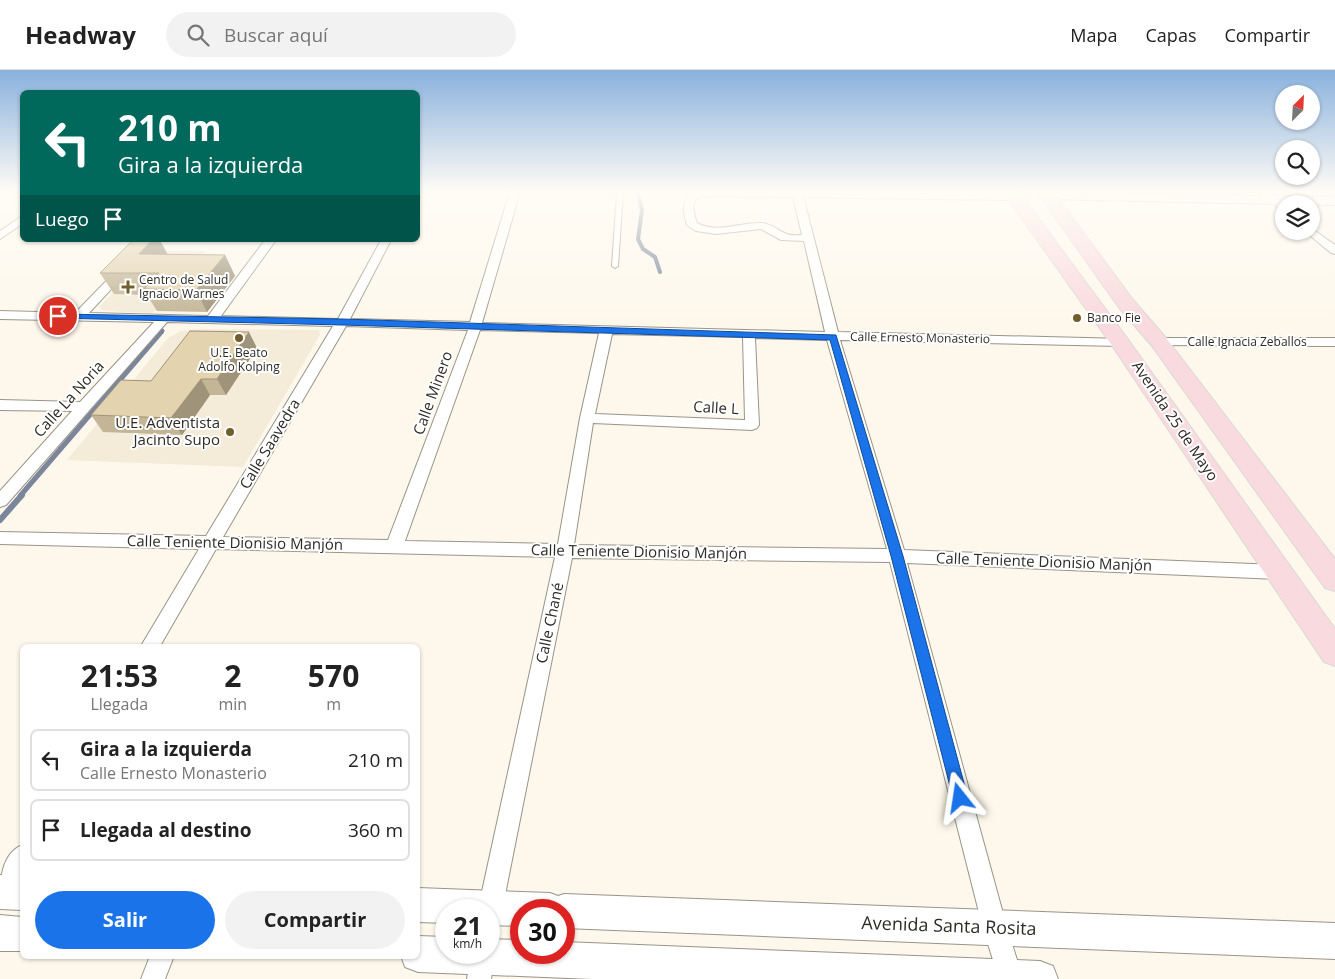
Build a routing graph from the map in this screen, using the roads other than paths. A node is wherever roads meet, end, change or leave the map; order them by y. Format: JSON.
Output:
{"nodes":[{"id":1,"x":502,"y":234,"type":"edge"},
{"id":2,"x":617,"y":234,"type":"edge"},
{"id":3,"x":779,"y":234,"type":"edge"},
{"id":4,"x":807,"y":234,"type":"edge"},
{"id":5,"x":1042,"y":234,"type":"edge"},
{"id":6,"x":1077,"y":234,"type":"edge"},
{"id":7,"x":1044,"y":237,"type":"junction"},
{"id":8,"x":808,"y":238,"type":"junction"},
{"id":9,"x":1320,"y":238,"type":"edge"},
{"id":10,"x":150,"y":242,"type":"edge"},
{"id":11,"x":269,"y":242,"type":"edge"},
{"id":12,"x":385,"y":242,"type":"edge"},
{"id":13,"x":1083,"y":242,"type":"junction"},
{"id":14,"x":1335,"y":251,"type":"edge"},
{"id":15,"x":615,"y":266,"type":"dead end"},
{"id":16,"x":1070,"y":273,"type":"junction"},
{"id":17,"x":1127,"y":305,"type":"junction"},
{"id":18,"x":0,"y":316,"type":"edge"},
{"id":19,"x":78,"y":317,"type":"junction"},
{"id":20,"x":163,"y":319,"type":"junction"},
{"id":21,"x":212,"y":319,"type":"junction"},
{"id":22,"x":342,"y":322,"type":"junction"},
{"id":23,"x":475,"y":327,"type":"junction"},
{"id":24,"x":606,"y":331,"type":"junction"},
{"id":25,"x":749,"y":334,"type":"junction"},
{"id":26,"x":833,"y":337,"type":"junction"},
{"id":27,"x":1120,"y":342,"type":"junction"},
{"id":28,"x":1159,"y":342,"type":"junction"},
{"id":29,"x":1335,"y":342,"type":"edge"},
{"id":30,"x":0,"y":405,"type":"edge"},
{"id":31,"x":83,"y":407,"type":"junction"},
{"id":32,"x":587,"y":418,"type":"junction"},
{"id":33,"x":0,"y":501,"type":"edge"},
{"id":34,"x":0,"y":538,"type":"edge"},
{"id":35,"x":212,"y":543,"type":"junction"},
{"id":36,"x":394,"y":547,"type":"junction"},
{"id":37,"x":565,"y":552,"type":"junction"},
{"id":38,"x":897,"y":556,"type":"junction"},
{"id":39,"x":1279,"y":572,"type":"junction"},
{"id":40,"x":1332,"y":573,"type":"edge"},
{"id":41,"x":1309,"y":616,"type":"junction"},
{"id":42,"x":1335,"y":635,"type":"edge"},
{"id":43,"x":151,"y":644,"type":"edge"},
{"id":44,"x":1335,"y":653,"type":"edge"},
{"id":45,"x":20,"y":859,"type":"edge"},
{"id":46,"x":0,"y":893,"type":"edge"},
{"id":47,"x":20,"y":893,"type":"edge"},
{"id":48,"x":492,"y":899,"type":"edge"},
{"id":49,"x":420,"y":905,"type":"edge"},
{"id":50,"x":435,"y":906,"type":"edge"},
{"id":51,"x":575,"y":911,"type":"edge"},
{"id":52,"x":995,"y":928,"type":"junction"},
{"id":53,"x":0,"y":933,"type":"edge"},
{"id":54,"x":20,"y":934,"type":"edge"},
{"id":55,"x":1335,"y":941,"type":"edge"},
{"id":56,"x":420,"y":954,"type":"edge"},
{"id":57,"x":435,"y":956,"type":"edge"},
{"id":58,"x":161,"y":959,"type":"edge"},
{"id":59,"x":500,"y":964,"type":"edge"},
{"id":60,"x":784,"y":974,"type":"edge"},
{"id":61,"x":153,"y":979,"type":"edge"},
{"id":62,"x":1021,"y":979,"type":"edge"}],
"edges":[{"from":1,"to":23,"type":"street","name":"Calle Minero"},
{"from":2,"to":15,"type":"lane"},
{"from":3,"to":8,"type":"street"},
{"from":4,"to":8,"type":"street"},
{"from":5,"to":7,"type":"main road","name":"Avenida 25 de Mayo"},
{"from":6,"to":13,"type":"main road","name":"Avenida 25 de Mayo"},
{"from":7,"to":13,"type":"main road"},
{"from":7,"to":16,"type":"main road","name":"Avenida 25 de Mayo"},
{"from":8,"to":26,"type":"street"},
{"from":9,"to":14,"type":"street"},
{"from":10,"to":19,"type":"street"},
{"from":11,"to":21,"type":"street"},
{"from":12,"to":22,"type":"street","name":"Calle Saavedra"},
{"from":13,"to":17,"type":"main road","name":"Avenida 25 de Mayo"},
{"from":16,"to":17,"type":"main road"},
{"from":16,"to":27,"type":"main road","name":"Avenida 25 de Mayo"},
{"from":17,"to":28,"type":"main road","name":"Avenida 25 de Mayo"},
{"from":18,"to":19,"type":"street","name":"Calle Ernesto Monasterio"},
{"from":19,"to":20,"type":"street","name":"Calle Ernesto Monasterio"},
{"from":20,"to":21,"type":"street","name":"Calle Ernesto Monasterio"},
{"from":20,"to":31,"type":"street","name":"Calle La Noria"},
{"from":21,"to":22,"type":"street","name":"Calle Ernesto Monasterio"},
{"from":22,"to":23,"type":"street","name":"Calle Ernesto Monasterio"},
{"from":22,"to":35,"type":"street","name":"Calle Saavedra"},
{"from":23,"to":24,"type":"street","name":"Calle Ernesto Monasterio"},
{"from":23,"to":36,"type":"street","name":"Calle Minero"},
{"from":24,"to":25,"type":"street","name":"Calle Ernesto Monasterio"},
{"from":24,"to":32,"type":"street","name":"Calle Chané"},
{"from":25,"to":26,"type":"street","name":"Calle Ernesto Monasterio"},
{"from":25,"to":32,"type":"street","name":"Calle L"},
{"from":26,"to":27,"type":"street","name":"Calle Ernesto Monasterio"},
{"from":26,"to":38,"type":"street"},
{"from":27,"to":39,"type":"main road","name":"Avenida 25 de Mayo"},
{"from":28,"to":29,"type":"street","name":"Calle Ignacia Zeballos"},
{"from":28,"to":40,"type":"main road","name":"Avenida 25 de Mayo"},
{"from":30,"to":31,"type":"street"},
{"from":31,"to":33,"type":"street","name":"Calle La Noria"},
{"from":32,"to":37,"type":"street","name":"Calle Chané"},
{"from":34,"to":35,"type":"street","name":"Calle Teniente Dionisio Manjón"},
{"from":35,"to":36,"type":"street","name":"Calle Teniente Dionisio Manjón"},
{"from":35,"to":43,"type":"street","name":"Calle Saavedra"},
{"from":36,"to":37,"type":"street","name":"Calle Teniente Dionisio Manjón"},
{"from":37,"to":38,"type":"street","name":"Calle Teniente Dionisio Manjón"},
{"from":37,"to":48,"type":"street","name":"Calle Chané"},
{"from":38,"to":39,"type":"street","name":"Calle Teniente Dionisio Manjón"},
{"from":38,"to":52,"type":"street"},
{"from":39,"to":41,"type":"main road","name":"Avenida 25 de Mayo"},
{"from":41,"to":42,"type":"main road"},
{"from":41,"to":44,"type":"main road","name":"Avenida 25 de Mayo"},
{"from":45,"to":46,"type":"street"},
{"from":46,"to":47,"type":"main road"},
{"from":49,"to":50,"type":"main road"},
{"from":51,"to":52,"type":"main road","name":"Avenida Santa Rosita"},
{"from":52,"to":55,"type":"main road","name":"Avenida Santa Rosita"},
{"from":52,"to":62,"type":"street"},
{"from":53,"to":54,"type":"main road"},
{"from":56,"to":57,"type":"main road"},
{"from":58,"to":61,"type":"street"},
{"from":59,"to":60,"type":"main road"},
{"from":60,"to":62,"type":"main road"}]}
